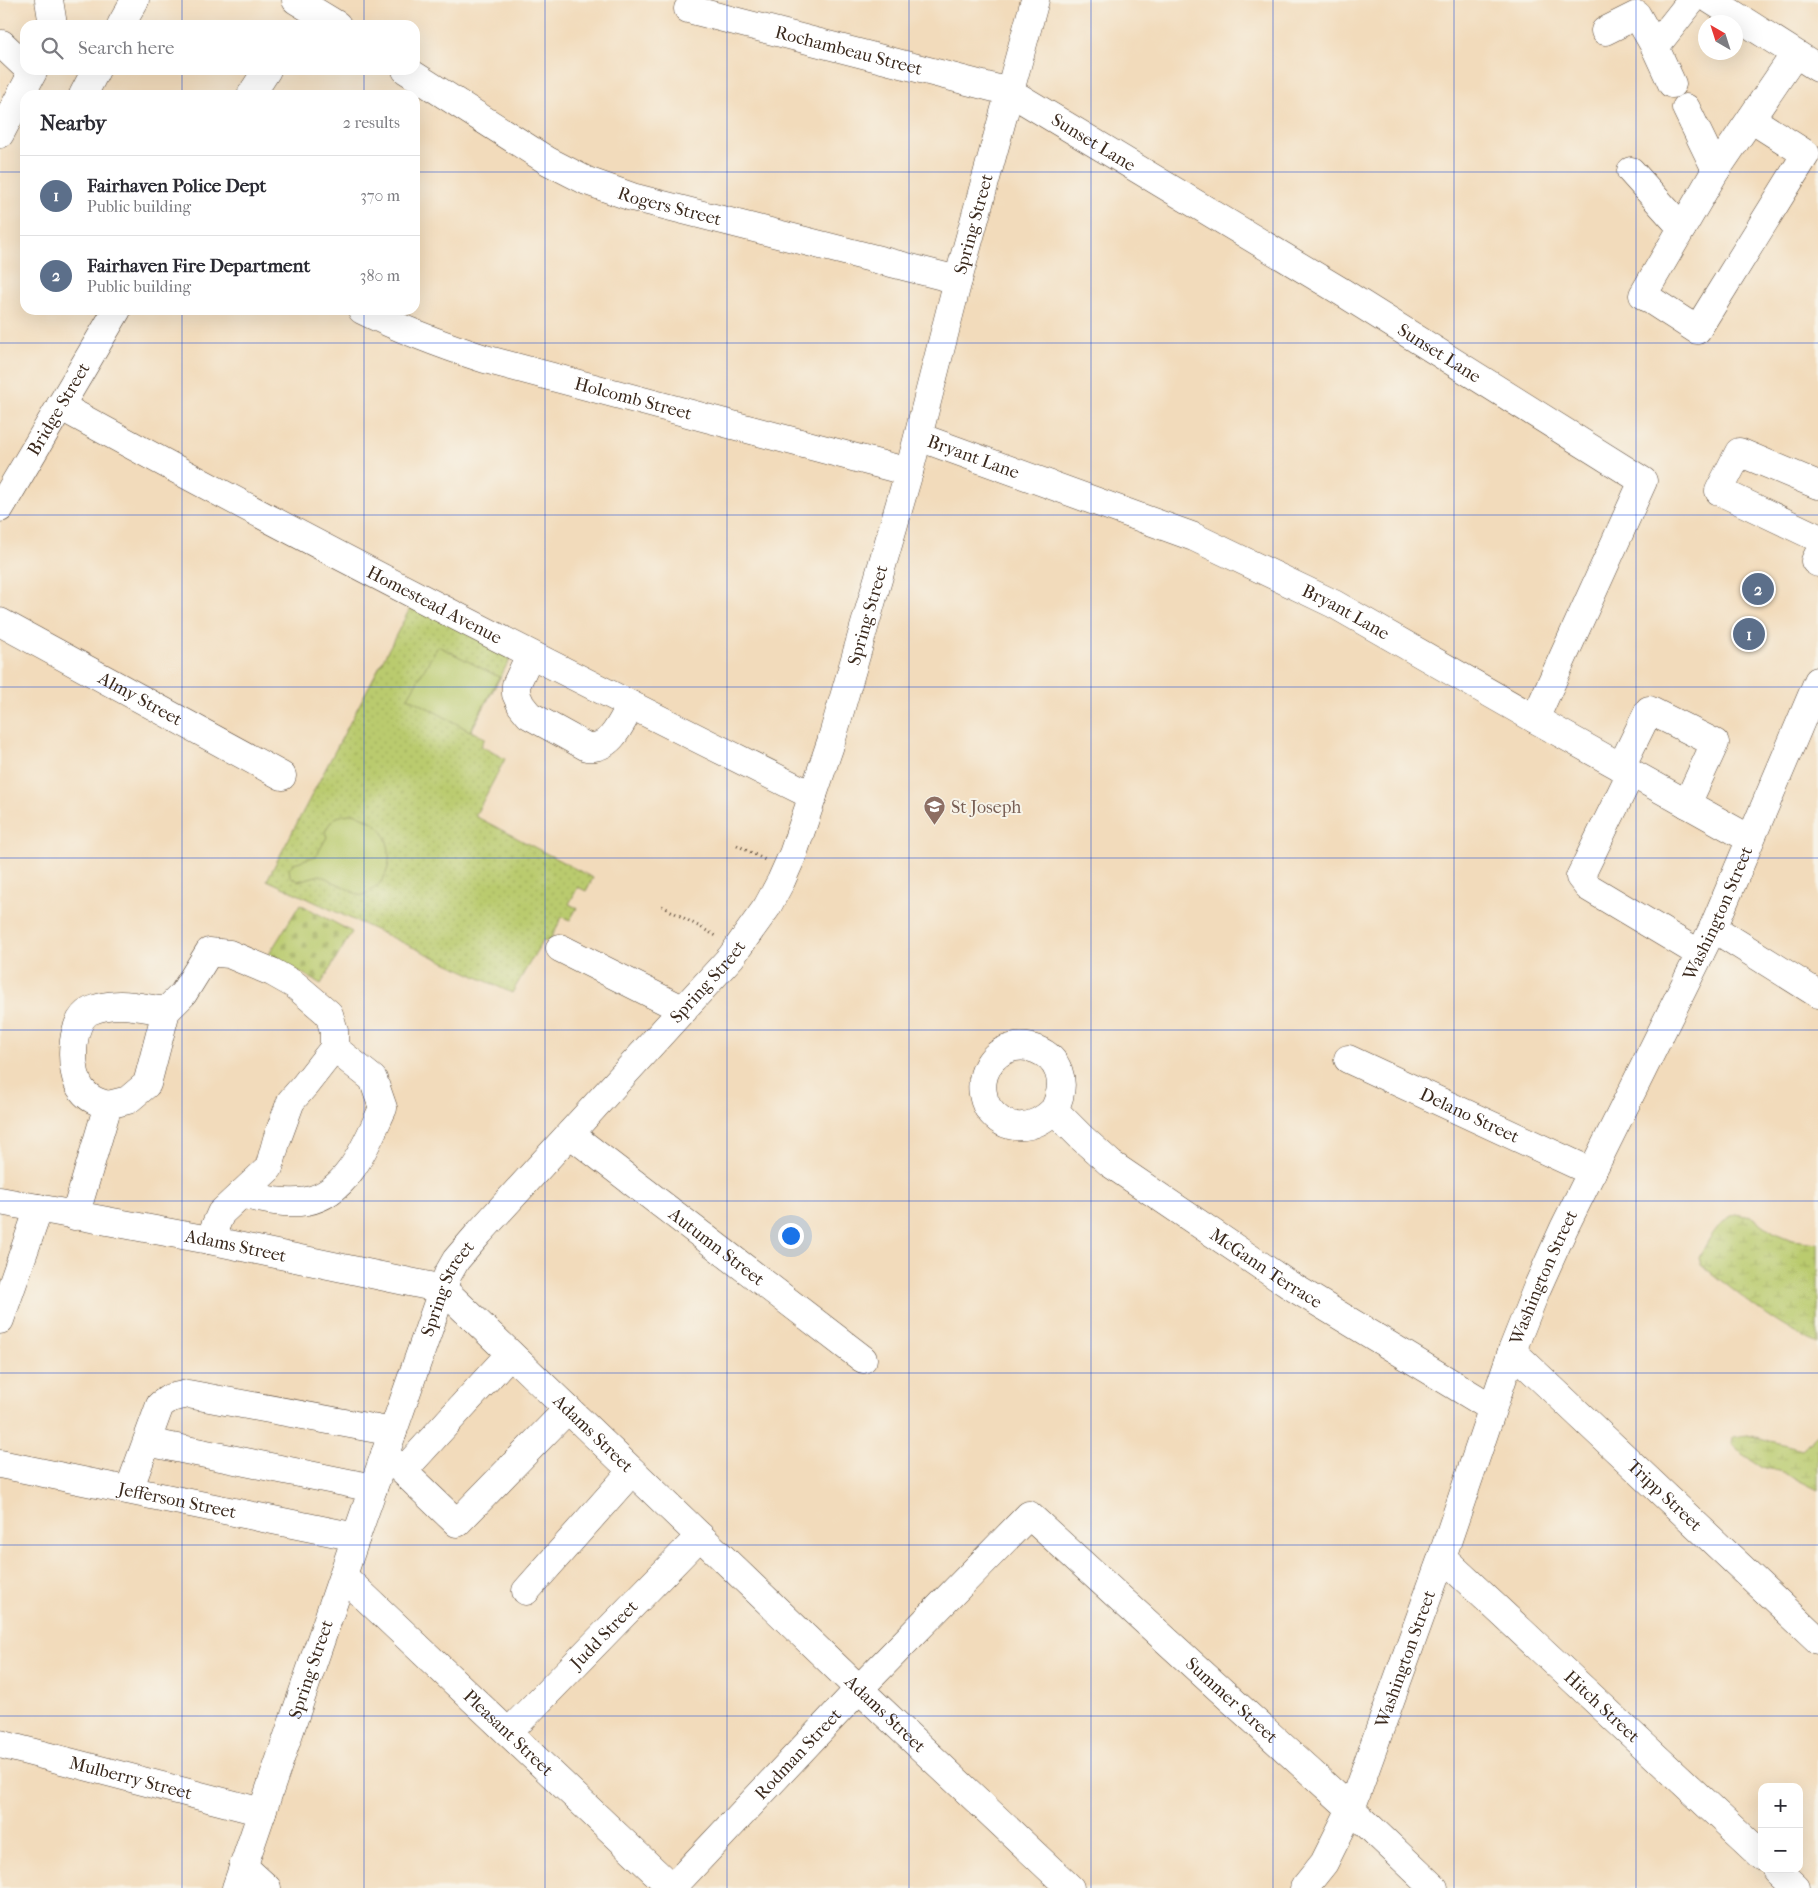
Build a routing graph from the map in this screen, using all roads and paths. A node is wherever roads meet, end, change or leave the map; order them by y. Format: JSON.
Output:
{"nodes":[{"id":1,"x":49,"y":0,"type":"edge"},
{"id":2,"x":135,"y":0,"type":"edge"},
{"id":3,"x":1036,"y":0,"type":"edge"},
{"id":4,"x":1692,"y":0,"type":"edge"},
{"id":5,"x":1711,"y":0,"type":"edge"},
{"id":6,"x":302,"y":8,"type":"edge"},
{"id":7,"x":688,"y":9,"type":"dead end"},
{"id":8,"x":52,"y":20,"type":"edge"},
{"id":9,"x":124,"y":20,"type":"edge"},
{"id":10,"x":326,"y":20,"type":"edge"},
{"id":11,"x":1605,"y":31,"type":"dead end"},
{"id":12,"x":2,"y":44,"type":"dead end"},
{"id":13,"x":1656,"y":47,"type":"junction"},
{"id":14,"x":1795,"y":54,"type":"junction"},
{"id":15,"x":20,"y":61,"type":"edge"},
{"id":16,"x":1818,"y":68,"type":"edge"},
{"id":17,"x":28,"y":75,"type":"edge"},
{"id":18,"x":93,"y":75,"type":"edge"},
{"id":19,"x":264,"y":75,"type":"edge"},
{"id":20,"x":414,"y":75,"type":"edge"},
{"id":21,"x":1672,"y":84,"type":"dead end"},
{"id":22,"x":22,"y":90,"type":"edge"},
{"id":23,"x":86,"y":90,"type":"edge"},
{"id":24,"x":254,"y":90,"type":"edge"},
{"id":25,"x":1010,"y":92,"type":"junction"},
{"id":26,"x":20,"y":96,"type":"edge"},
{"id":27,"x":1686,"y":108,"type":"dead end"},
{"id":28,"x":1751,"y":119,"type":"junction"},
{"id":29,"x":8,"y":128,"type":"edge"},
{"id":30,"x":1716,"y":170,"type":"junction"},
{"id":31,"x":1631,"y":171,"type":"dead end"},
{"id":32,"x":1682,"y":228,"type":"junction"},
{"id":33,"x":958,"y":280,"type":"junction"},
{"id":34,"x":114,"y":315,"type":"edge"},
{"id":35,"x":372,"y":315,"type":"edge"},
{"id":36,"x":60,"y":406,"type":"junction"},
{"id":37,"x":919,"y":437,"type":"junction"},
{"id":38,"x":909,"y":472,"type":"junction"},
{"id":39,"x":1818,"y":485,"type":"edge"},
{"id":40,"x":0,"y":508,"type":"edge"},
{"id":41,"x":1818,"y":538,"type":"edge"},
{"id":42,"x":1818,"y":555,"type":"edge"},
{"id":43,"x":1818,"y":563,"type":"edge"},
{"id":44,"x":0,"y":622,"type":"edge"},
{"id":45,"x":530,"y":655,"type":"junction"},
{"id":46,"x":1815,"y":698,"type":"edge"},
{"id":47,"x":631,"y":705,"type":"junction"},
{"id":48,"x":1535,"y":719,"type":"junction"},
{"id":49,"x":1626,"y":770,"type":"junction"},
{"id":50,"x":282,"y":776,"type":"dead end"},
{"id":51,"x":813,"y":796,"type":"junction"},
{"id":52,"x":1688,"y":804,"type":"junction"},
{"id":53,"x":1750,"y":839,"type":"junction"},
{"id":54,"x":737,"y":845,"type":"dead end"},
{"id":55,"x":785,"y":871,"type":"junction"},
{"id":56,"x":662,"y":906,"type":"dead end"},
{"id":57,"x":1713,"y":928,"type":"junction"},
{"id":58,"x":560,"y":948,"type":"dead end"},
{"id":59,"x":738,"y":948,"type":"junction"},
{"id":60,"x":1700,"y":954,"type":"junction"},
{"id":61,"x":1818,"y":994,"type":"edge"},
{"id":62,"x":684,"y":1010,"type":"junction"},
{"id":63,"x":166,"y":1011,"type":"junction"},
{"id":64,"x":334,"y":1048,"type":"junction"},
{"id":65,"x":1348,"y":1059,"type":"dead end"},
{"id":66,"x":108,"y":1105,"type":"junction"},
{"id":67,"x":1054,"y":1110,"type":"dead end"},
{"id":68,"x":570,"y":1134,"type":"junction"},
{"id":69,"x":1592,"y":1172,"type":"junction"},
{"id":70,"x":242,"y":1194,"type":"junction"},
{"id":71,"x":0,"y":1201,"type":"edge"},
{"id":72,"x":39,"y":1208,"type":"junction"},
{"id":73,"x":74,"y":1216,"type":"junction"},
{"id":74,"x":209,"y":1240,"type":"junction"},
{"id":75,"x":442,"y":1289,"type":"junction"},
{"id":76,"x":0,"y":1320,"type":"edge"},
{"id":77,"x":1512,"y":1351,"type":"junction"},
{"id":78,"x":510,"y":1354,"type":"junction"},
{"id":79,"x":863,"y":1359,"type":"dead end"},
{"id":80,"x":1492,"y":1408,"type":"junction"},
{"id":81,"x":568,"y":1409,"type":"junction"},
{"id":82,"x":147,"y":1442,"type":"junction"},
{"id":83,"x":394,"y":1452,"type":"junction"},
{"id":84,"x":0,"y":1464,"type":"edge"},
{"id":85,"x":632,"y":1471,"type":"junction"},
{"id":86,"x":373,"y":1488,"type":"junction"},
{"id":87,"x":129,"y":1490,"type":"junction"},
{"id":88,"x":1029,"y":1514,"type":"joint"},
{"id":89,"x":700,"y":1536,"type":"junction"},
{"id":90,"x":356,"y":1537,"type":"junction"},
{"id":91,"x":1442,"y":1557,"type":"junction"},
{"id":92,"x":343,"y":1576,"type":"junction"},
{"id":93,"x":526,"y":1590,"type":"dead end"},
{"id":94,"x":1818,"y":1640,"type":"edge"},
{"id":95,"x":859,"y":1689,"type":"junction"},
{"id":96,"x":509,"y":1732,"type":"junction"},
{"id":97,"x":0,"y":1744,"type":"edge"},
{"id":98,"x":1350,"y":1809,"type":"junction"},
{"id":99,"x":262,"y":1812,"type":"junction"},
{"id":100,"x":1758,"y":1852,"type":"edge"},
{"id":101,"x":1780,"y":1873,"type":"edge"},
{"id":102,"x":240,"y":1877,"type":"edge"},
{"id":103,"x":267,"y":1888,"type":"edge"},
{"id":104,"x":672,"y":1888,"type":"edge"},
{"id":105,"x":1070,"y":1888,"type":"edge"},
{"id":106,"x":1304,"y":1888,"type":"edge"},
{"id":107,"x":1434,"y":1888,"type":"edge"},
{"id":108,"x":1796,"y":1888,"type":"edge"}],
"edges":[{"from":1,"to":8,"type":"street"},
{"from":2,"to":9,"type":"street"},
{"from":3,"to":25,"type":"street","name":"Spring Street"},
{"from":4,"to":13,"type":"street"},
{"from":5,"to":14,"type":"street"},
{"from":6,"to":10,"type":"street"},
{"from":7,"to":25,"type":"street","name":"Rochambeau Street"},
{"from":11,"to":13,"type":"street"},
{"from":12,"to":15,"type":"street"},
{"from":13,"to":21,"type":"street"},
{"from":14,"to":16,"type":"street"},
{"from":14,"to":28,"type":"street"},
{"from":17,"to":22,"type":"street"},
{"from":18,"to":23,"type":"street"},
{"from":19,"to":24,"type":"street"},
{"from":20,"to":33,"type":"street","name":"Rogers Street"},
{"from":25,"to":33,"type":"street","name":"Spring Street"},
{"from":25,"to":48,"type":"street","name":"Sunset Lane"},
{"from":26,"to":29,"type":"street"},
{"from":27,"to":30,"type":"street"},
{"from":28,"to":30,"type":"street"},
{"from":28,"to":32,"type":"street"},
{"from":30,"to":32,"type":"street"},
{"from":31,"to":32,"type":"street"},
{"from":33,"to":37,"type":"street","name":"Spring Street"},
{"from":34,"to":36,"type":"street","name":"Bridge Street"},
{"from":35,"to":38,"type":"street","name":"Holcomb Street"},
{"from":36,"to":40,"type":"street","name":"Bridge Street"},
{"from":36,"to":45,"type":"street","name":"Homestead Avenue"},
{"from":37,"to":38,"type":"street","name":"Spring Street"},
{"from":37,"to":48,"type":"street","name":"Bryant Lane"},
{"from":38,"to":51,"type":"street","name":"Spring Street"},
{"from":39,"to":41,"type":"street"},
{"from":42,"to":43,"type":"street"},
{"from":44,"to":50,"type":"street","name":"Almy Street"},
{"from":45,"to":47,"type":"street","name":"Homestead Avenue"},
{"from":45,"to":47,"type":"street"},
{"from":46,"to":53,"type":"street","name":"Washington Street"},
{"from":47,"to":51,"type":"street","name":"Homestead Avenue"},
{"from":48,"to":49,"type":"street","name":"Bryant Lane"},
{"from":49,"to":52,"type":"street","name":"Bryant Lane"},
{"from":49,"to":52,"type":"street"},
{"from":49,"to":60,"type":"street"},
{"from":51,"to":55,"type":"street","name":"Spring Street"},
{"from":52,"to":53,"type":"street","name":"Bryant Lane"},
{"from":53,"to":57,"type":"street","name":"Washington Street"},
{"from":54,"to":55,"type":"path"},
{"from":55,"to":59,"type":"street","name":"Spring Street"},
{"from":56,"to":59,"type":"path"},
{"from":57,"to":60,"type":"street","name":"Washington Street"},
{"from":57,"to":61,"type":"street"},
{"from":58,"to":62,"type":"street"},
{"from":59,"to":62,"type":"street","name":"Spring Street"},
{"from":60,"to":69,"type":"street","name":"Washington Street"},
{"from":62,"to":68,"type":"street","name":"Spring Street"},
{"from":63,"to":64,"type":"street"},
{"from":63,"to":66,"type":"street"},
{"from":63,"to":66,"type":"street"},
{"from":64,"to":70,"type":"street"},
{"from":64,"to":70,"type":"street"},
{"from":65,"to":69,"type":"street","name":"Delano Street"},
{"from":66,"to":73,"type":"street"},
{"from":67,"to":80,"type":"street","name":"McGann Terrace"},
{"from":68,"to":75,"type":"street","name":"Spring Street"},
{"from":68,"to":79,"type":"street","name":"Autumn Street"},
{"from":69,"to":77,"type":"street","name":"Washington Street"},
{"from":70,"to":74,"type":"street"},
{"from":71,"to":72,"type":"street","name":"Adams Street"},
{"from":72,"to":73,"type":"street","name":"Adams Street"},
{"from":72,"to":76,"type":"street"},
{"from":73,"to":74,"type":"street","name":"Adams Street"},
{"from":74,"to":75,"type":"street","name":"Adams Street"},
{"from":75,"to":78,"type":"street","name":"Adams Street"},
{"from":75,"to":83,"type":"street","name":"Spring Street"},
{"from":77,"to":80,"type":"street","name":"Washington Street"},
{"from":77,"to":94,"type":"street","name":"Tripp Street"},
{"from":78,"to":81,"type":"street","name":"Adams Street"},
{"from":78,"to":83,"type":"street"},
{"from":80,"to":91,"type":"street","name":"Washington Street"},
{"from":81,"to":83,"type":"street"},
{"from":81,"to":85,"type":"street","name":"Adams Street"},
{"from":82,"to":83,"type":"street"},
{"from":82,"to":86,"type":"street"},
{"from":82,"to":87,"type":"street"},
{"from":83,"to":86,"type":"street","name":"Spring Street"},
{"from":84,"to":87,"type":"street","name":"Jefferson Street"},
{"from":85,"to":89,"type":"street","name":"Adams Street"},
{"from":85,"to":93,"type":"street"},
{"from":86,"to":90,"type":"street","name":"Spring Street"},
{"from":87,"to":90,"type":"street","name":"Jefferson Street"},
{"from":88,"to":95,"type":"street","name":"Rodman Street"},
{"from":88,"to":98,"type":"street","name":"Summer Street"},
{"from":89,"to":95,"type":"street","name":"Adams Street"},
{"from":89,"to":96,"type":"street","name":"Judd Street"},
{"from":90,"to":92,"type":"street","name":"Spring Street"},
{"from":91,"to":98,"type":"street","name":"Washington Street"},
{"from":91,"to":100,"type":"street","name":"Hitch Street"},
{"from":92,"to":96,"type":"street","name":"Pleasant Street"},
{"from":92,"to":99,"type":"street","name":"Spring Street"},
{"from":95,"to":104,"type":"street","name":"Rodman Street"},
{"from":95,"to":105,"type":"street","name":"Adams Street"},
{"from":96,"to":104,"type":"street","name":"Pleasant Street"},
{"from":97,"to":99,"type":"street","name":"Mulberry Street"},
{"from":98,"to":106,"type":"street","name":"Washington Street"},
{"from":98,"to":107,"type":"street","name":"Summer Street"},
{"from":99,"to":102,"type":"street","name":"Spring Street"},
{"from":101,"to":108,"type":"street"},
{"from":102,"to":103,"type":"street"}]}
